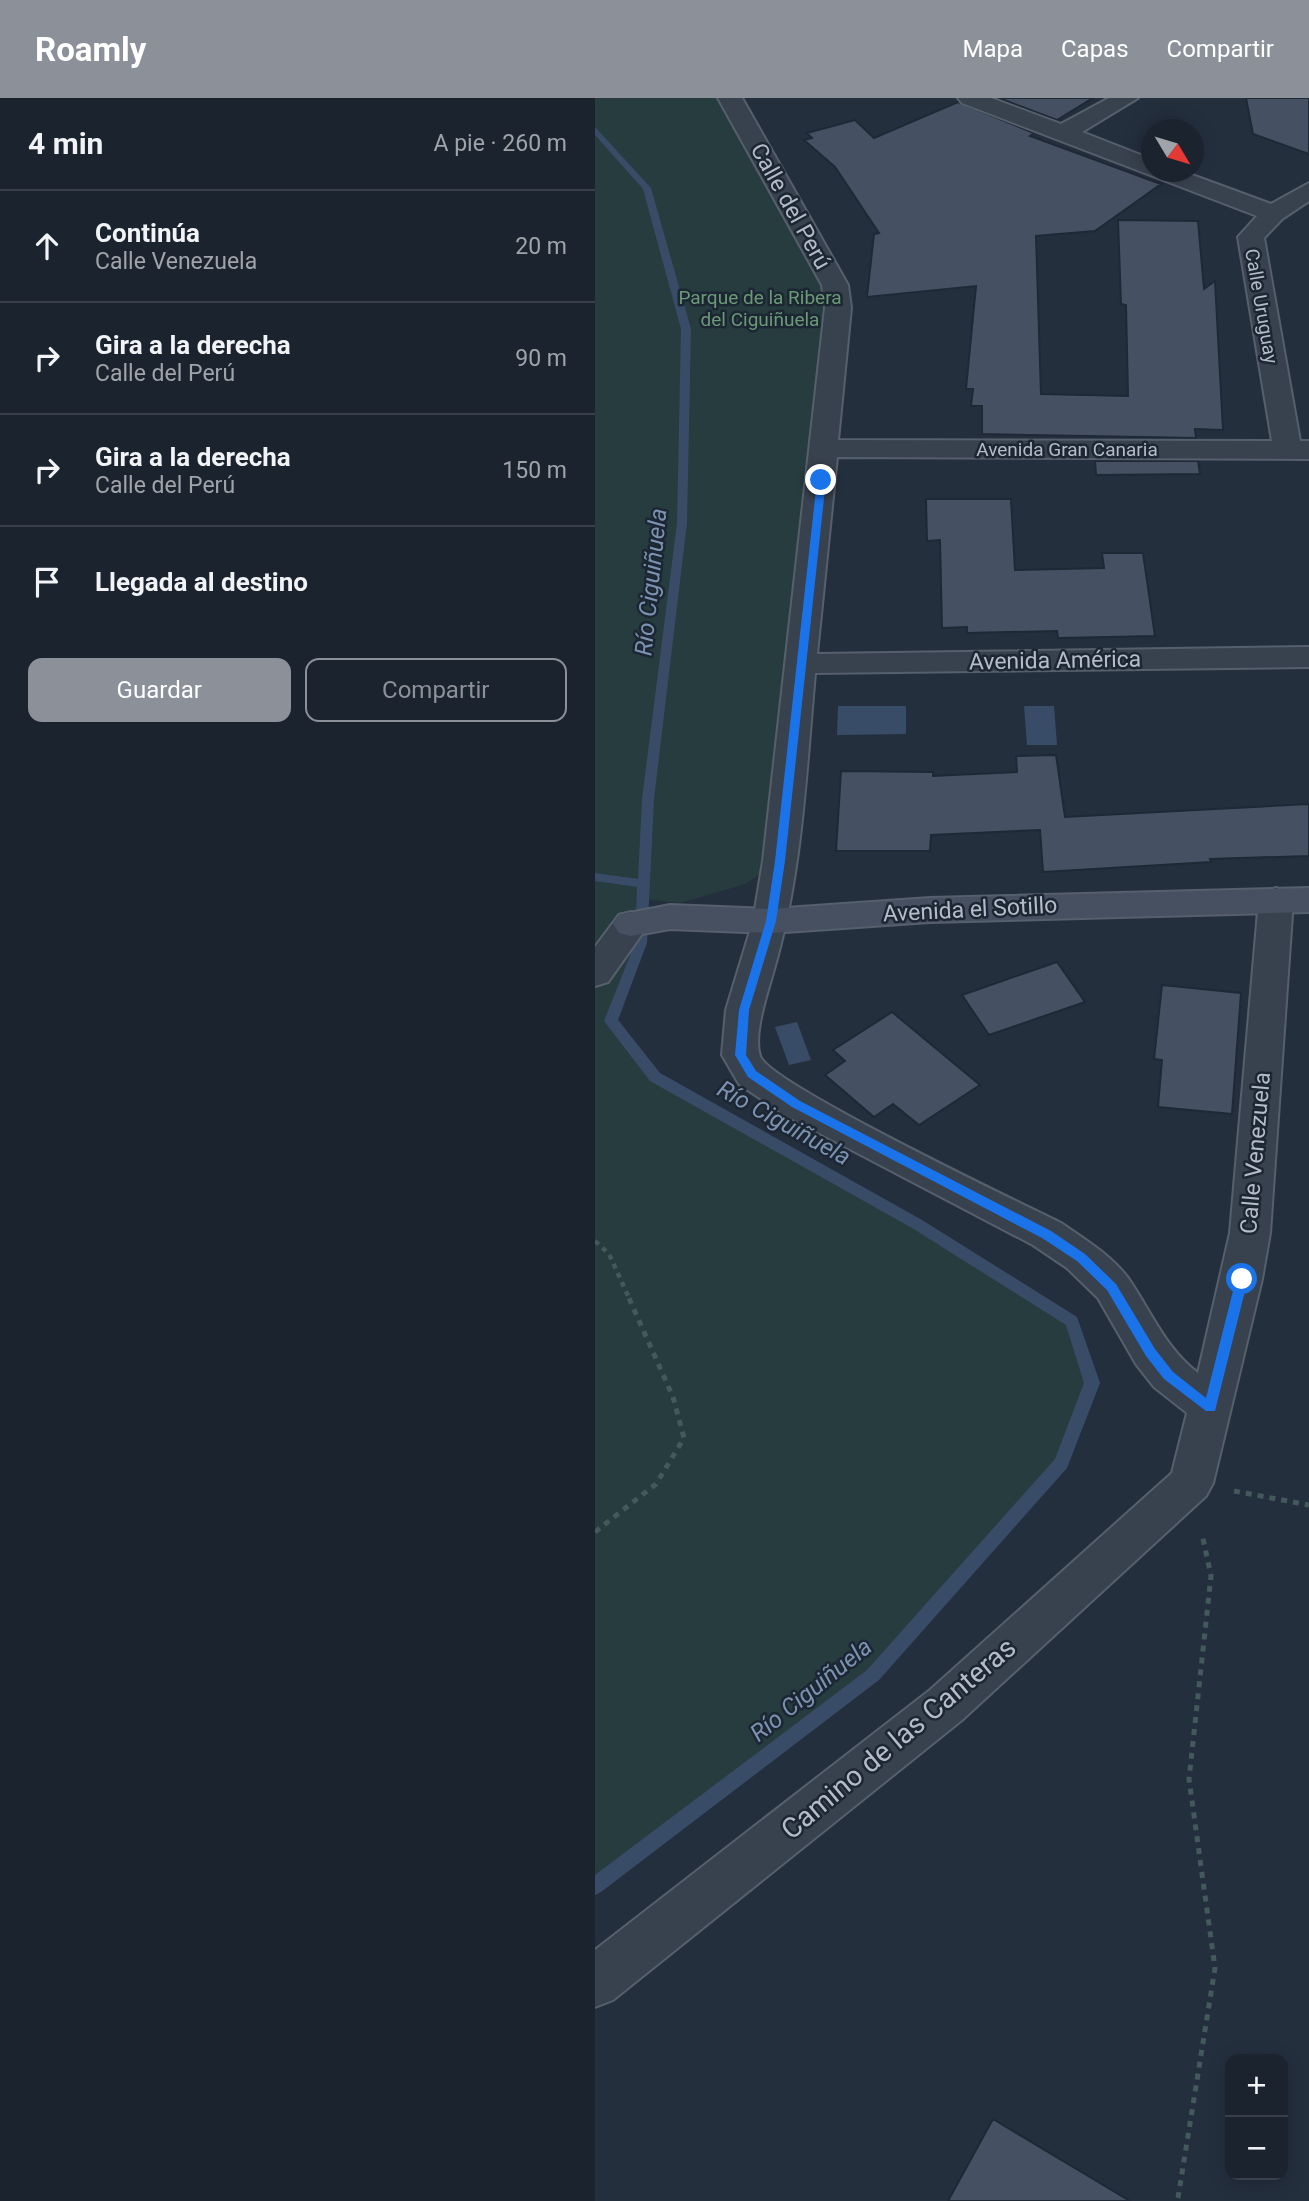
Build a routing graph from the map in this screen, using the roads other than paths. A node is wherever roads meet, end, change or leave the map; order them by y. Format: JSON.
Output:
{"nodes":[{"id":1,"x":730,"y":98,"type":"edge"},
{"id":2,"x":970,"y":98,"type":"edge"},
{"id":3,"x":1126,"y":98,"type":"edge"},
{"id":4,"x":1063,"y":134,"type":"junction"},
{"id":5,"x":1141,"y":163,"type":"edge"},
{"id":6,"x":1189,"y":182,"type":"edge"},
{"id":7,"x":1309,"y":190,"type":"edge"},
{"id":8,"x":1273,"y":214,"type":"junction"},
{"id":9,"x":825,"y":448,"type":"junction"},
{"id":10,"x":1298,"y":450,"type":"edge"},
{"id":11,"x":1309,"y":657,"type":"edge"},
{"id":12,"x":801,"y":664,"type":"junction"},
{"id":13,"x":1292,"y":900,"type":"edge"},
{"id":14,"x":771,"y":921,"type":"junction"},
{"id":15,"x":595,"y":973,"type":"edge"},
{"id":16,"x":1210,"y":1408,"type":"junction"},
{"id":17,"x":1191,"y":1483,"type":"joint"},
{"id":18,"x":595,"y":1982,"type":"edge"}],
"edges":[{"from":1,"to":9,"type":"street","name":"Calle del Perú"},
{"from":2,"to":4,"type":"street"},
{"from":3,"to":4,"type":"street"},
{"from":4,"to":5,"type":"street"},
{"from":6,"to":8,"type":"street"},
{"from":7,"to":8,"type":"street","name":"Calle Uruguay"},
{"from":8,"to":10,"type":"street","name":"Calle Uruguay"},
{"from":9,"to":10,"type":"street","name":"Avenida Gran Canaria"},
{"from":9,"to":12,"type":"street","name":"Calle del Perú"},
{"from":11,"to":12,"type":"street","name":"Avenida América"},
{"from":12,"to":14,"type":"street","name":"Calle del Perú"},
{"from":13,"to":14,"type":"street","name":"Avenida el Sotillo"},
{"from":13,"to":16,"type":"street","name":"Calle Venezuela"},
{"from":14,"to":15,"type":"street","name":"Avenida el Sotillo"},
{"from":14,"to":16,"type":"street","name":"Calle del Perú"},
{"from":16,"to":17,"type":"street","name":"Calle Venezuela"},
{"from":17,"to":18,"type":"street","name":"Camino de las Canteras"}]}
